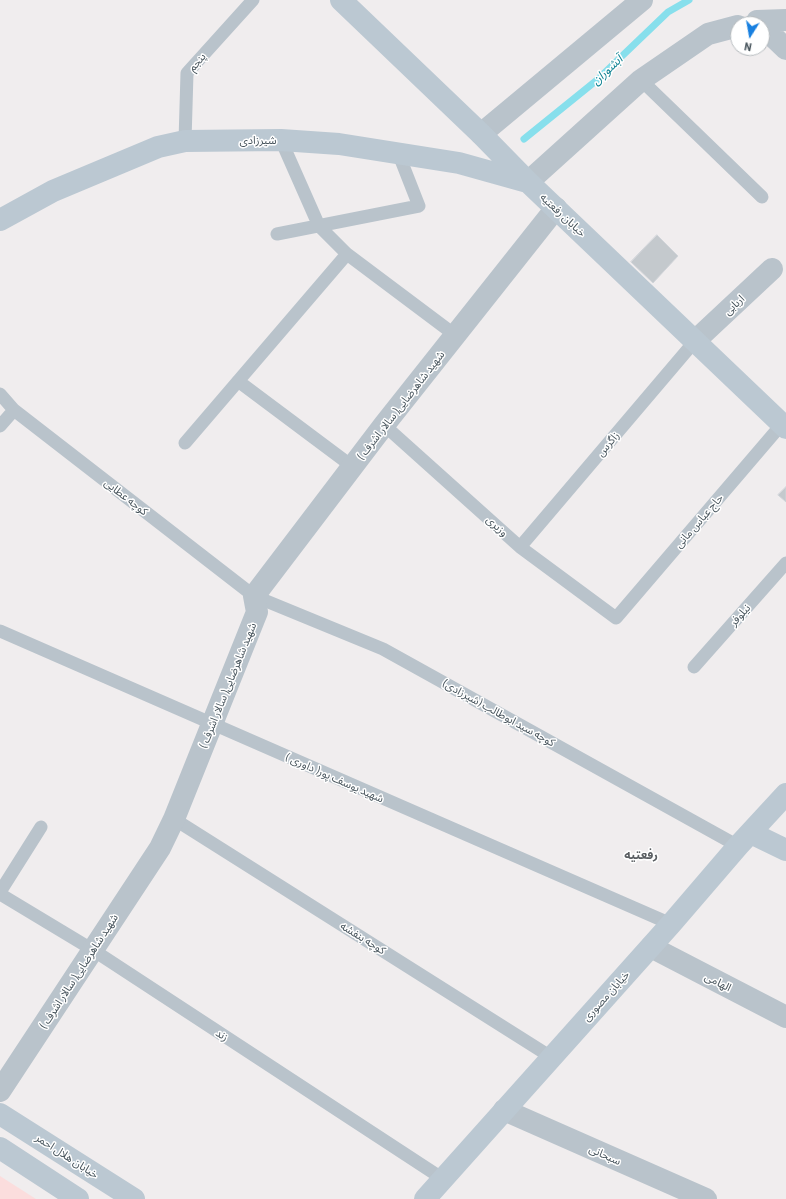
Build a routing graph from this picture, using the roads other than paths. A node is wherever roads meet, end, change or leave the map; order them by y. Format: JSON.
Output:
{"nodes":[{"id":1,"x":253,"y":0,"type":"edge"},
{"id":2,"x":340,"y":0,"type":"edge"},
{"id":3,"x":642,"y":0,"type":"edge"},
{"id":4,"x":786,"y":20,"type":"edge"},
{"id":5,"x":770,"y":22,"type":"edge"},
{"id":6,"x":730,"y":29,"type":"edge"},
{"id":7,"x":770,"y":37,"type":"edge"},
{"id":8,"x":786,"y":49,"type":"edge"},
{"id":9,"x":641,"y":80,"type":"junction"},
{"id":10,"x":481,"y":134,"type":"junction"},
{"id":11,"x":281,"y":140,"type":"junction"},
{"id":12,"x":185,"y":141,"type":"junction"},
{"id":13,"x":399,"y":155,"type":"junction"},
{"id":14,"x":528,"y":182,"type":"junction"},
{"id":15,"x":762,"y":197,"type":"dead end"},
{"id":16,"x":556,"y":208,"type":"junction"},
{"id":17,"x":0,"y":220,"type":"edge"},
{"id":18,"x":319,"y":226,"type":"junction"},
{"id":19,"x":277,"y":234,"type":"dead end"},
{"id":20,"x":347,"y":254,"type":"junction"},
{"id":21,"x":772,"y":269,"type":"dead end"},
{"id":22,"x":456,"y":335,"type":"junction"},
{"id":23,"x":695,"y":341,"type":"junction"},
{"id":24,"x":238,"y":382,"type":"junction"},
{"id":25,"x":0,"y":394,"type":"edge"},
{"id":26,"x":14,"y":410,"type":"junction"},
{"id":27,"x":0,"y":426,"type":"edge"},
{"id":28,"x":384,"y":426,"type":"junction"},
{"id":29,"x":784,"y":426,"type":"edge"},
{"id":30,"x":185,"y":443,"type":"dead end"},
{"id":31,"x":353,"y":467,"type":"junction"},
{"id":32,"x":520,"y":547,"type":"junction"},
{"id":33,"x":786,"y":563,"type":"edge"},
{"id":34,"x":254,"y":596,"type":"junction"},
{"id":35,"x":616,"y":618,"type":"joint"},
{"id":36,"x":0,"y":631,"type":"edge"},
{"id":37,"x":694,"y":667,"type":"dead end"},
{"id":38,"x":212,"y":724,"type":"junction"},
{"id":39,"x":786,"y":794,"type":"edge"},
{"id":40,"x":174,"y":819,"type":"junction"},
{"id":41,"x":41,"y":827,"type":"dead end"},
{"id":42,"x":744,"y":840,"type":"junction"},
{"id":43,"x":786,"y":850,"type":"edge"},
{"id":44,"x":0,"y":893,"type":"edge"},
{"id":45,"x":671,"y":924,"type":"junction"},
{"id":46,"x":651,"y":947,"type":"junction"},
{"id":47,"x":92,"y":950,"type":"junction"},
{"id":48,"x":786,"y":1017,"type":"edge"},
{"id":49,"x":551,"y":1057,"type":"junction"},
{"id":50,"x":0,"y":1091,"type":"edge"},
{"id":51,"x":504,"y":1110,"type":"junction"},
{"id":52,"x":0,"y":1114,"type":"edge"},
{"id":53,"x":0,"y":1148,"type":"edge"},
{"id":54,"x":443,"y":1179,"type":"junction"},
{"id":55,"x":78,"y":1199,"type":"edge"},
{"id":56,"x":134,"y":1199,"type":"edge"},
{"id":57,"x":425,"y":1199,"type":"edge"},
{"id":58,"x":706,"y":1199,"type":"edge"}],
"edges":[{"from":1,"to":12,"type":"lane","name":"پنجم"},
{"from":2,"to":10,"type":"street","name":"خیابان رفعتیه"},
{"from":3,"to":10,"type":"street"},
{"from":4,"to":5,"type":"street"},
{"from":6,"to":9,"type":"street"},
{"from":7,"to":8,"type":"street"},
{"from":9,"to":14,"type":"street"},
{"from":9,"to":15,"type":"lane"},
{"from":10,"to":14,"type":"street","name":"خیابان رفعتیه"},
{"from":11,"to":12,"type":"street","name":"شیرزادی"},
{"from":11,"to":13,"type":"street","name":"شیرزادی"},
{"from":11,"to":18,"type":"lane"},
{"from":12,"to":17,"type":"street","name":"شیرزادی"},
{"from":13,"to":14,"type":"street","name":"شیرزادی"},
{"from":13,"to":18,"type":"lane"},
{"from":14,"to":16,"type":"street","name":"خیابان رفعتیه"},
{"from":16,"to":22,"type":"street","name":"شهید شاهرضایی( سالار اشرف )"},
{"from":16,"to":23,"type":"street","name":"خیابان رفعتیه"},
{"from":18,"to":19,"type":"lane"},
{"from":18,"to":20,"type":"lane"},
{"from":20,"to":22,"type":"lane"},
{"from":20,"to":24,"type":"lane"},
{"from":21,"to":23,"type":"street","name":"اربابی"},
{"from":22,"to":28,"type":"street","name":"شهید شاهرضایی( سالار اشرف )"},
{"from":23,"to":29,"type":"street","name":"خیابان رفعتیه"},
{"from":23,"to":32,"type":"lane","name":"زاگرس"},
{"from":24,"to":30,"type":"lane"},
{"from":24,"to":31,"type":"lane"},
{"from":25,"to":26,"type":"lane","name":"کوچه عطایی"},
{"from":26,"to":27,"type":"lane"},
{"from":26,"to":34,"type":"lane","name":"کوچه عطایی"},
{"from":28,"to":31,"type":"street","name":"شهید شاهرضایی( سالار اشرف )"},
{"from":28,"to":32,"type":"lane","name":"وزیری"},
{"from":29,"to":35,"type":"lane","name":"حاج عباس مانی"},
{"from":31,"to":34,"type":"street","name":"شهید شاهرضایی( سالار اشرف )"},
{"from":32,"to":35,"type":"lane","name":"وزیری"},
{"from":33,"to":37,"type":"lane","name":"نیلوفر"},
{"from":34,"to":38,"type":"street","name":"شهید شاهرضایی( سالار اشرف )"},
{"from":34,"to":42,"type":"lane","name":"کوچه سید ابوطالب (شیرزادی)"},
{"from":36,"to":38,"type":"lane","name":"شهید یوسف پور( داوری )"},
{"from":38,"to":40,"type":"street","name":"شهید شاهرضایی( سالار اشرف )"},
{"from":38,"to":45,"type":"lane","name":"شهید یوسف پور( داوری )"},
{"from":39,"to":42,"type":"street","name":"خیابان مصوری"},
{"from":40,"to":47,"type":"street","name":"شهید شاهرضایی( سالار اشرف )"},
{"from":40,"to":49,"type":"lane","name":"کوچه بنفشه"},
{"from":41,"to":44,"type":"lane"},
{"from":42,"to":43,"type":"street"},
{"from":42,"to":45,"type":"street","name":"خیابان مصوری"},
{"from":44,"to":47,"type":"lane","name":"زند"},
{"from":45,"to":46,"type":"street","name":"خیابان مصوری"},
{"from":46,"to":48,"type":"street","name":"الهامی"},
{"from":46,"to":49,"type":"street","name":"خیابان مصوری"},
{"from":47,"to":50,"type":"street","name":"شهید شاهرضایی( سالار اشرف )"},
{"from":47,"to":54,"type":"lane","name":"زند"},
{"from":49,"to":51,"type":"street","name":"خیابان مصوری"},
{"from":51,"to":54,"type":"street","name":"خیابان مصوری"},
{"from":51,"to":58,"type":"street","name":"سبحانی"},
{"from":52,"to":56,"type":"street","name":"خیابان هلال احمر"},
{"from":53,"to":55,"type":"street"},
{"from":54,"to":57,"type":"street","name":"خیابان مصوری"}]}
